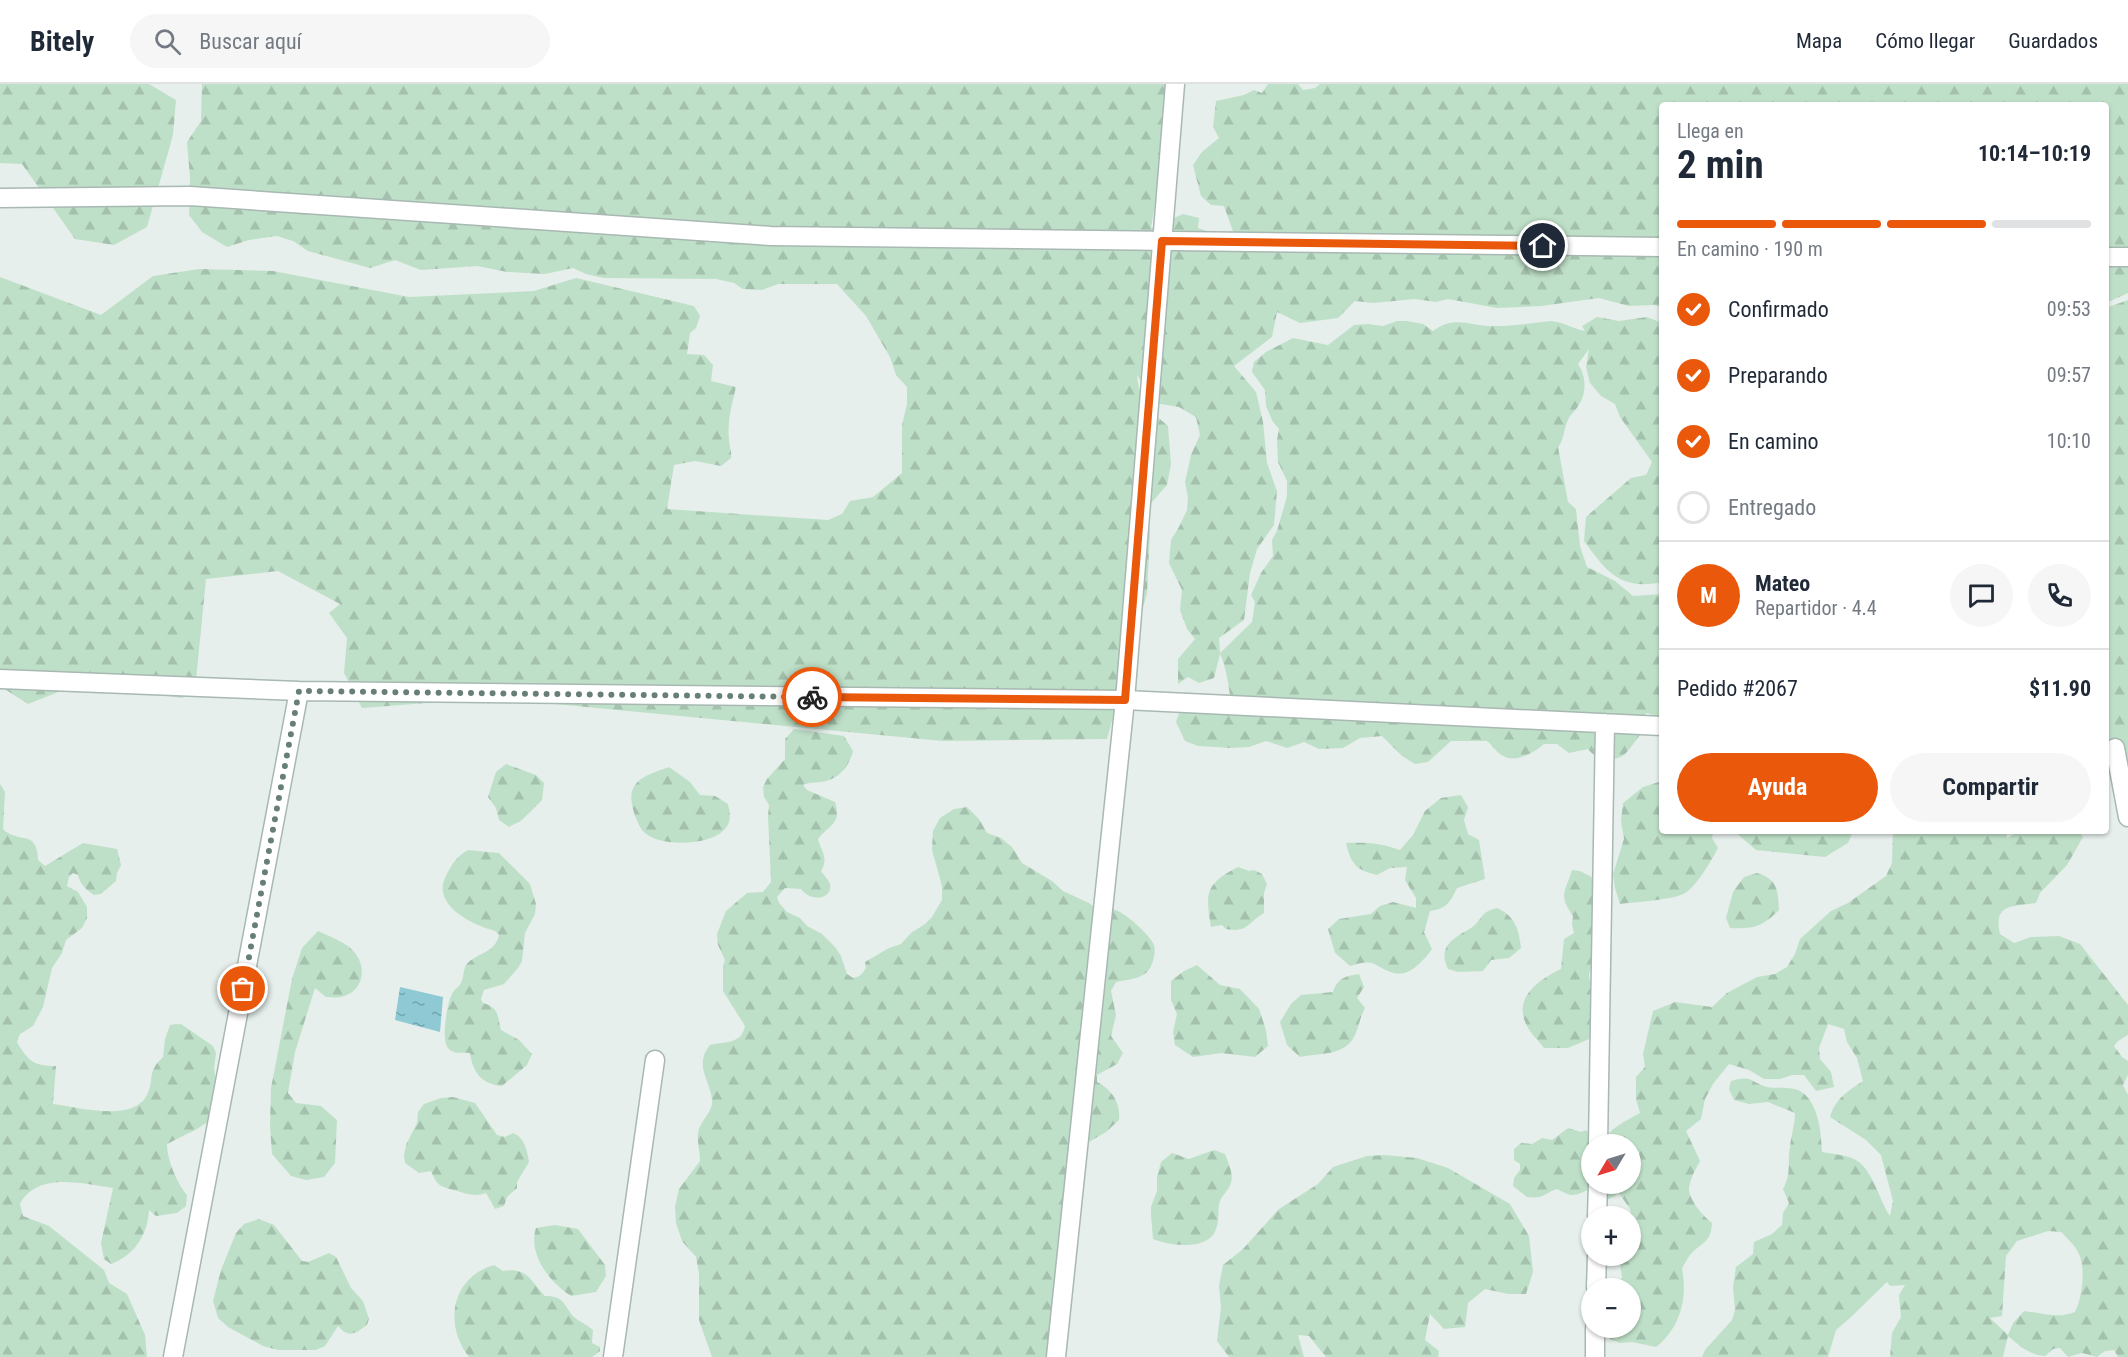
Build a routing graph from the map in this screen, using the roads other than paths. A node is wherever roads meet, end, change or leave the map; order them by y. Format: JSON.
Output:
{"nodes":[{"id":1,"x":1175,"y":84,"type":"edge"},
{"id":2,"x":0,"y":198,"type":"edge"},
{"id":3,"x":1162,"y":241,"type":"junction"},
{"id":4,"x":1659,"y":247,"type":"edge"},
{"id":5,"x":2109,"y":256,"type":"edge"},
{"id":6,"x":2128,"y":257,"type":"edge"},
{"id":7,"x":0,"y":679,"type":"edge"},
{"id":8,"x":299,"y":691,"type":"junction"},
{"id":9,"x":1125,"y":700,"type":"junction"},
{"id":10,"x":1605,"y":723,"type":"junction"},
{"id":11,"x":1659,"y":726,"type":"edge"},
{"id":12,"x":2116,"y":748,"type":"edge"},
{"id":13,"x":2128,"y":817,"type":"edge"},
{"id":14,"x":655,"y":1060,"type":"dead end"},
{"id":15,"x":1598,"y":1134,"type":"edge"},
{"id":16,"x":1595,"y":1338,"type":"edge"},
{"id":17,"x":173,"y":1357,"type":"edge"},
{"id":18,"x":613,"y":1357,"type":"edge"},
{"id":19,"x":1056,"y":1357,"type":"edge"},
{"id":20,"x":1595,"y":1357,"type":"edge"}],
"edges":[{"from":1,"to":3,"type":"street"},
{"from":2,"to":3,"type":"street"},
{"from":3,"to":4,"type":"street"},
{"from":3,"to":9,"type":"street"},
{"from":5,"to":6,"type":"street"},
{"from":7,"to":8,"type":"street"},
{"from":8,"to":9,"type":"street"},
{"from":8,"to":17,"type":"street"},
{"from":9,"to":10,"type":"street"},
{"from":9,"to":19,"type":"street"},
{"from":10,"to":11,"type":"street"},
{"from":10,"to":15,"type":"street"},
{"from":12,"to":13,"type":"street"},
{"from":14,"to":18,"type":"street"},
{"from":16,"to":20,"type":"street"}]}
